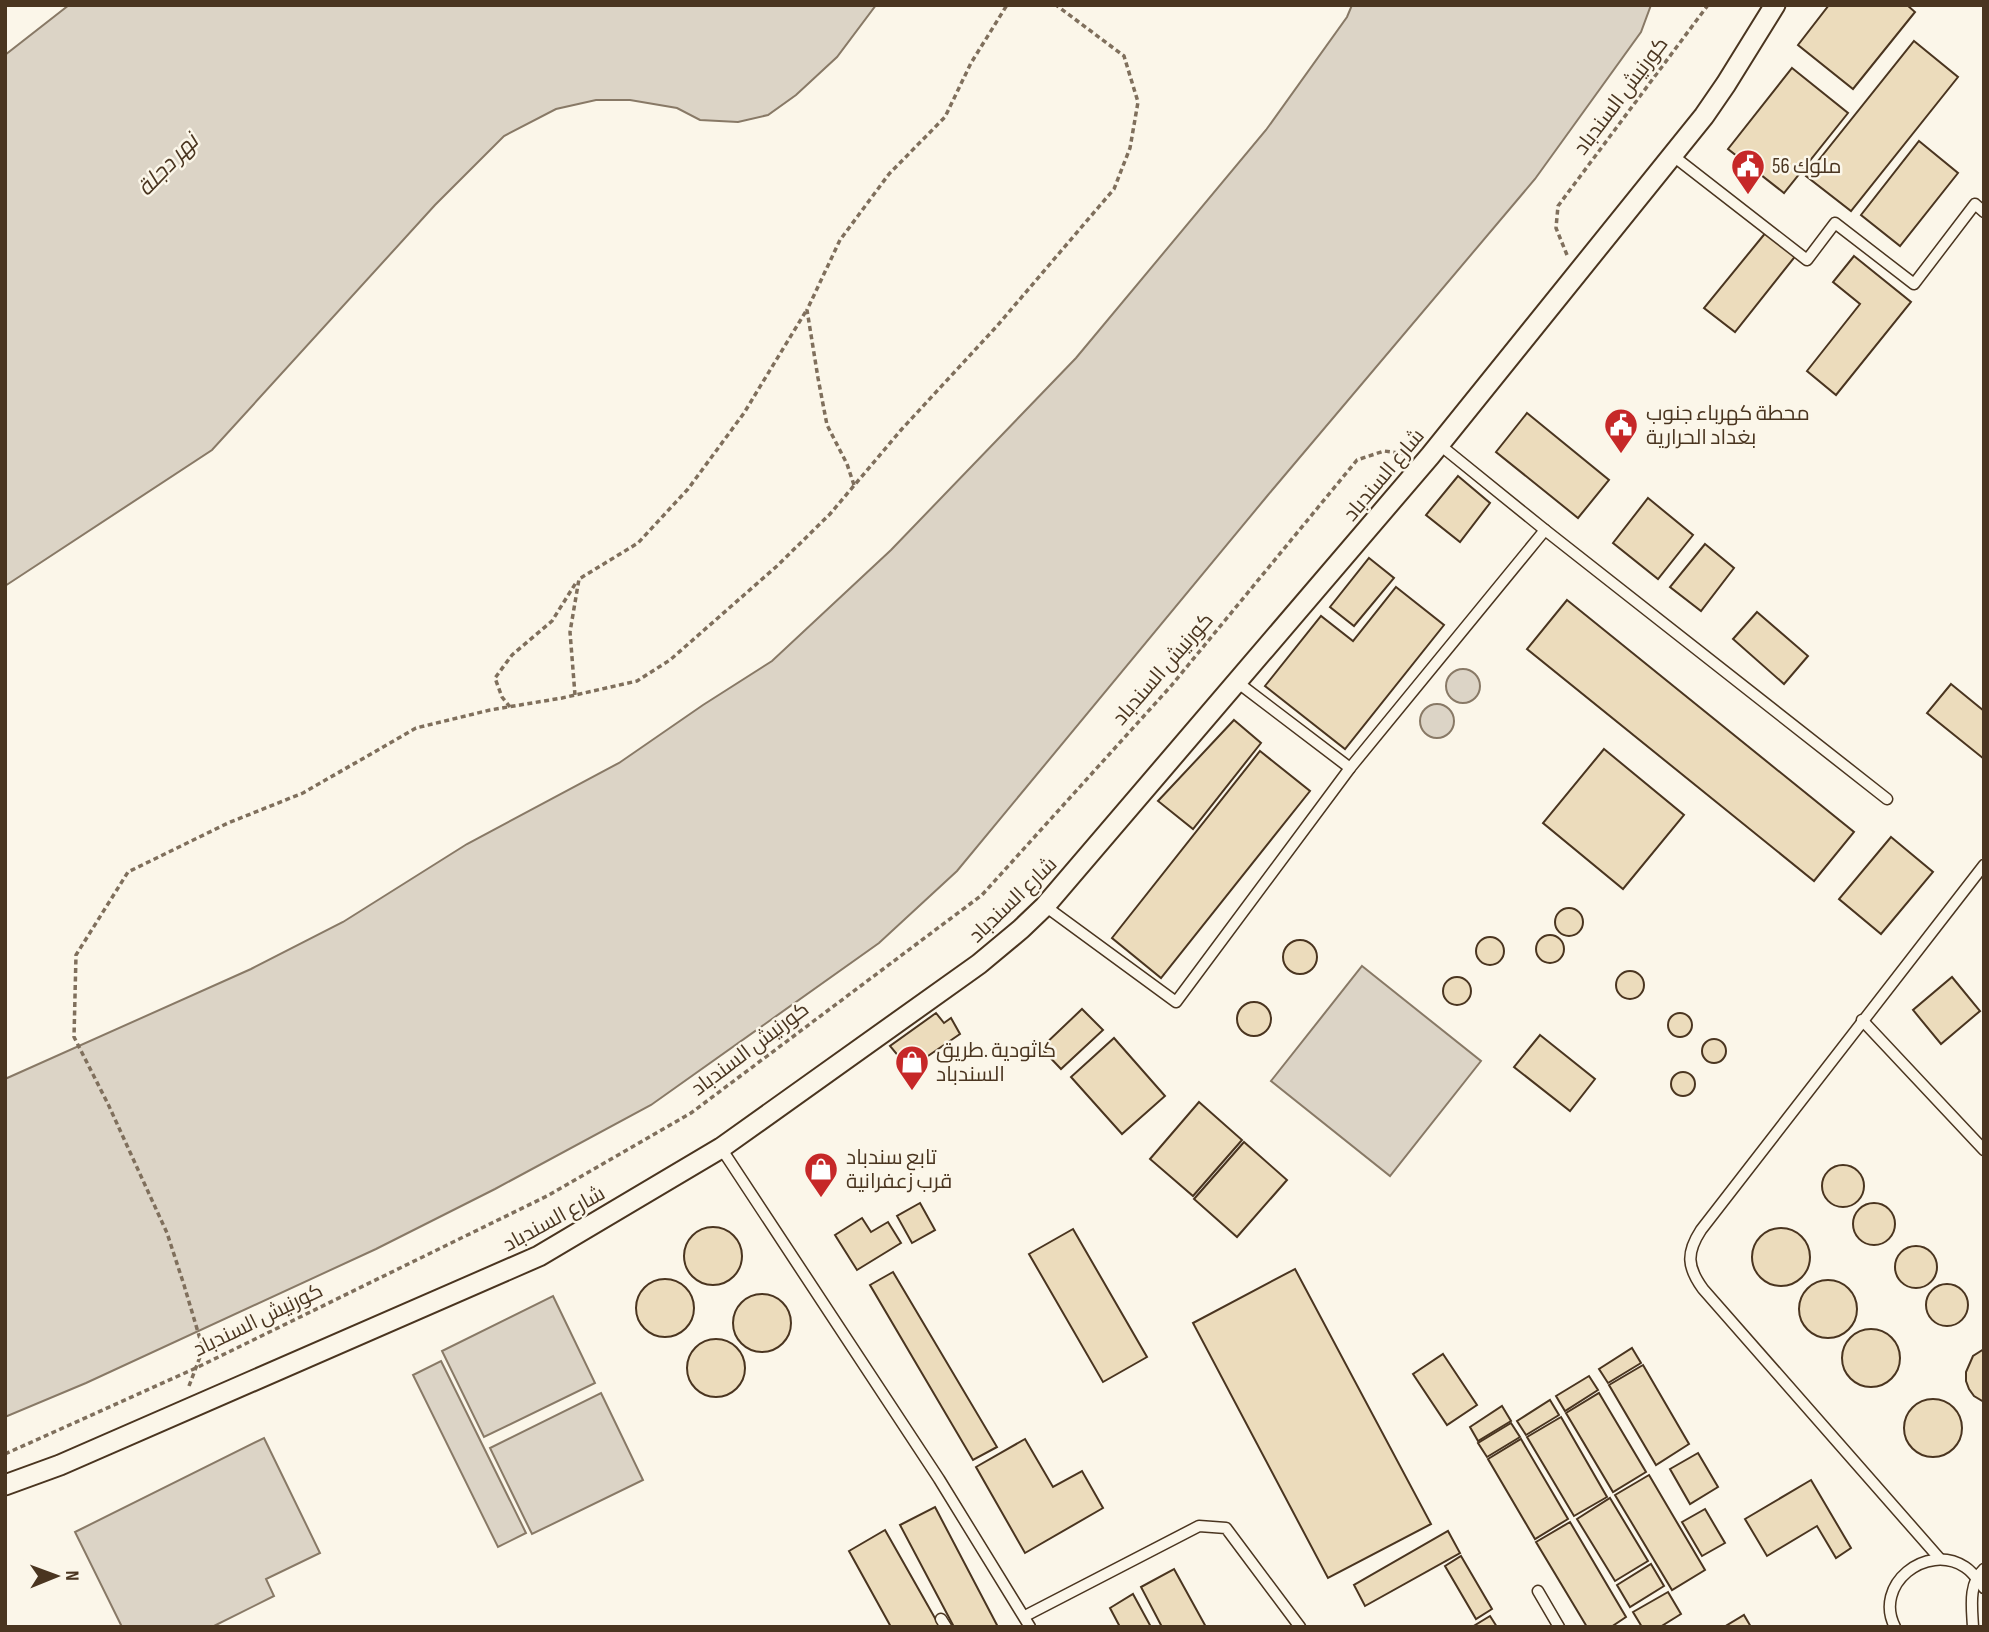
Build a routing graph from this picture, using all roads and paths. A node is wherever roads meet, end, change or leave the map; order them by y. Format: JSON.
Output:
{"nodes":[{"id":1,"x":1007,"y":5,"type":"edge"},
{"id":2,"x":1055,"y":5,"type":"edge"},
{"id":3,"x":1708,"y":5,"type":"edge"},
{"id":4,"x":1775,"y":5,"type":"edge"},
{"id":5,"x":1672,"y":155,"type":"junction"},
{"id":6,"x":1984,"y":212,"type":"edge"},
{"id":7,"x":1575,"y":276,"type":"junction"},
{"id":8,"x":807,"y":310,"type":"junction"},
{"id":9,"x":1435,"y":451,"type":"junction"},
{"id":10,"x":854,"y":485,"type":"junction"},
{"id":11,"x":1545,"y":530,"type":"junction"},
{"id":12,"x":579,"y":579,"type":"junction"},
{"id":13,"x":1237,"y":682,"type":"junction"},
{"id":14,"x":575,"y":695,"type":"junction"},
{"id":15,"x":510,"y":707,"type":"junction"},
{"id":16,"x":1350,"y":768,"type":"junction"},
{"id":17,"x":1886,"y":799,"type":"dead end"},
{"id":18,"x":1984,"y":865,"type":"edge"},
{"id":19,"x":1045,"y":906,"type":"junction"},
{"id":20,"x":1862,"y":1020,"type":"junction"},
{"id":21,"x":721,"y":1147,"type":"junction"},
{"id":22,"x":1984,"y":1150,"type":"edge"},
{"id":23,"x":195,"y":1368,"type":"junction"},
{"id":24,"x":178,"y":1414,"type":"junction"},
{"id":25,"x":5,"y":1454,"type":"edge"},
{"id":26,"x":5,"y":1485,"type":"edge"},
{"id":27,"x":1940,"y":1559,"type":"junction"},
{"id":28,"x":1980,"y":1573,"type":"edge"},
{"id":29,"x":1984,"y":1588,"type":"edge"},
{"id":30,"x":1538,"y":1591,"type":"dead end"},
{"id":31,"x":1025,"y":1616,"type":"junction"},
{"id":32,"x":1030,"y":1627,"type":"edge"},
{"id":33,"x":1300,"y":1627,"type":"edge"},
{"id":34,"x":1559,"y":1627,"type":"edge"},
{"id":35,"x":1895,"y":1627,"type":"edge"},
{"id":36,"x":1973,"y":1627,"type":"edge"}],
"edges":[{"from":1,"to":8,"type":"path"},
{"from":2,"to":10,"type":"path"},
{"from":3,"to":7,"type":"path","name":"كورنيش السندباد"},
{"from":4,"to":5,"type":"street","name":"شارع السندباد"},
{"from":5,"to":6,"type":"lane"},
{"from":5,"to":7,"type":"street","name":"شارع السندباد"},
{"from":7,"to":9,"type":"street","name":"شارع السندباد"},
{"from":8,"to":10,"type":"path"},
{"from":8,"to":12,"type":"path"},
{"from":9,"to":11,"type":"lane"},
{"from":9,"to":13,"type":"street","name":"شارع السندباد"},
{"from":9,"to":23,"type":"path","name":"كورنيش السندباد"},
{"from":10,"to":14,"type":"path"},
{"from":11,"to":16,"type":"lane"},
{"from":11,"to":17,"type":"lane"},
{"from":12,"to":14,"type":"path"},
{"from":12,"to":15,"type":"path"},
{"from":13,"to":16,"type":"lane"},
{"from":13,"to":19,"type":"street","name":"شارع السندباد"},
{"from":14,"to":15,"type":"path"},
{"from":15,"to":23,"type":"path"},
{"from":16,"to":19,"type":"lane"},
{"from":18,"to":20,"type":"lane"},
{"from":19,"to":21,"type":"street","name":"شارع السندباد"},
{"from":20,"to":22,"type":"lane"},
{"from":20,"to":27,"type":"lane"},
{"from":21,"to":24,"type":"street","name":"شارع السندباد"},
{"from":21,"to":31,"type":"lane"},
{"from":23,"to":24,"type":"path"},
{"from":23,"to":25,"type":"path","name":"كورنيش السندباد"},
{"from":24,"to":26,"type":"street","name":"شارع السندباد"},
{"from":27,"to":28,"type":"lane"},
{"from":27,"to":35,"type":"lane"},
{"from":28,"to":29,"type":"lane"},
{"from":28,"to":36,"type":"lane"},
{"from":30,"to":34,"type":"lane"},
{"from":31,"to":32,"type":"lane"},
{"from":31,"to":33,"type":"lane"}]}
